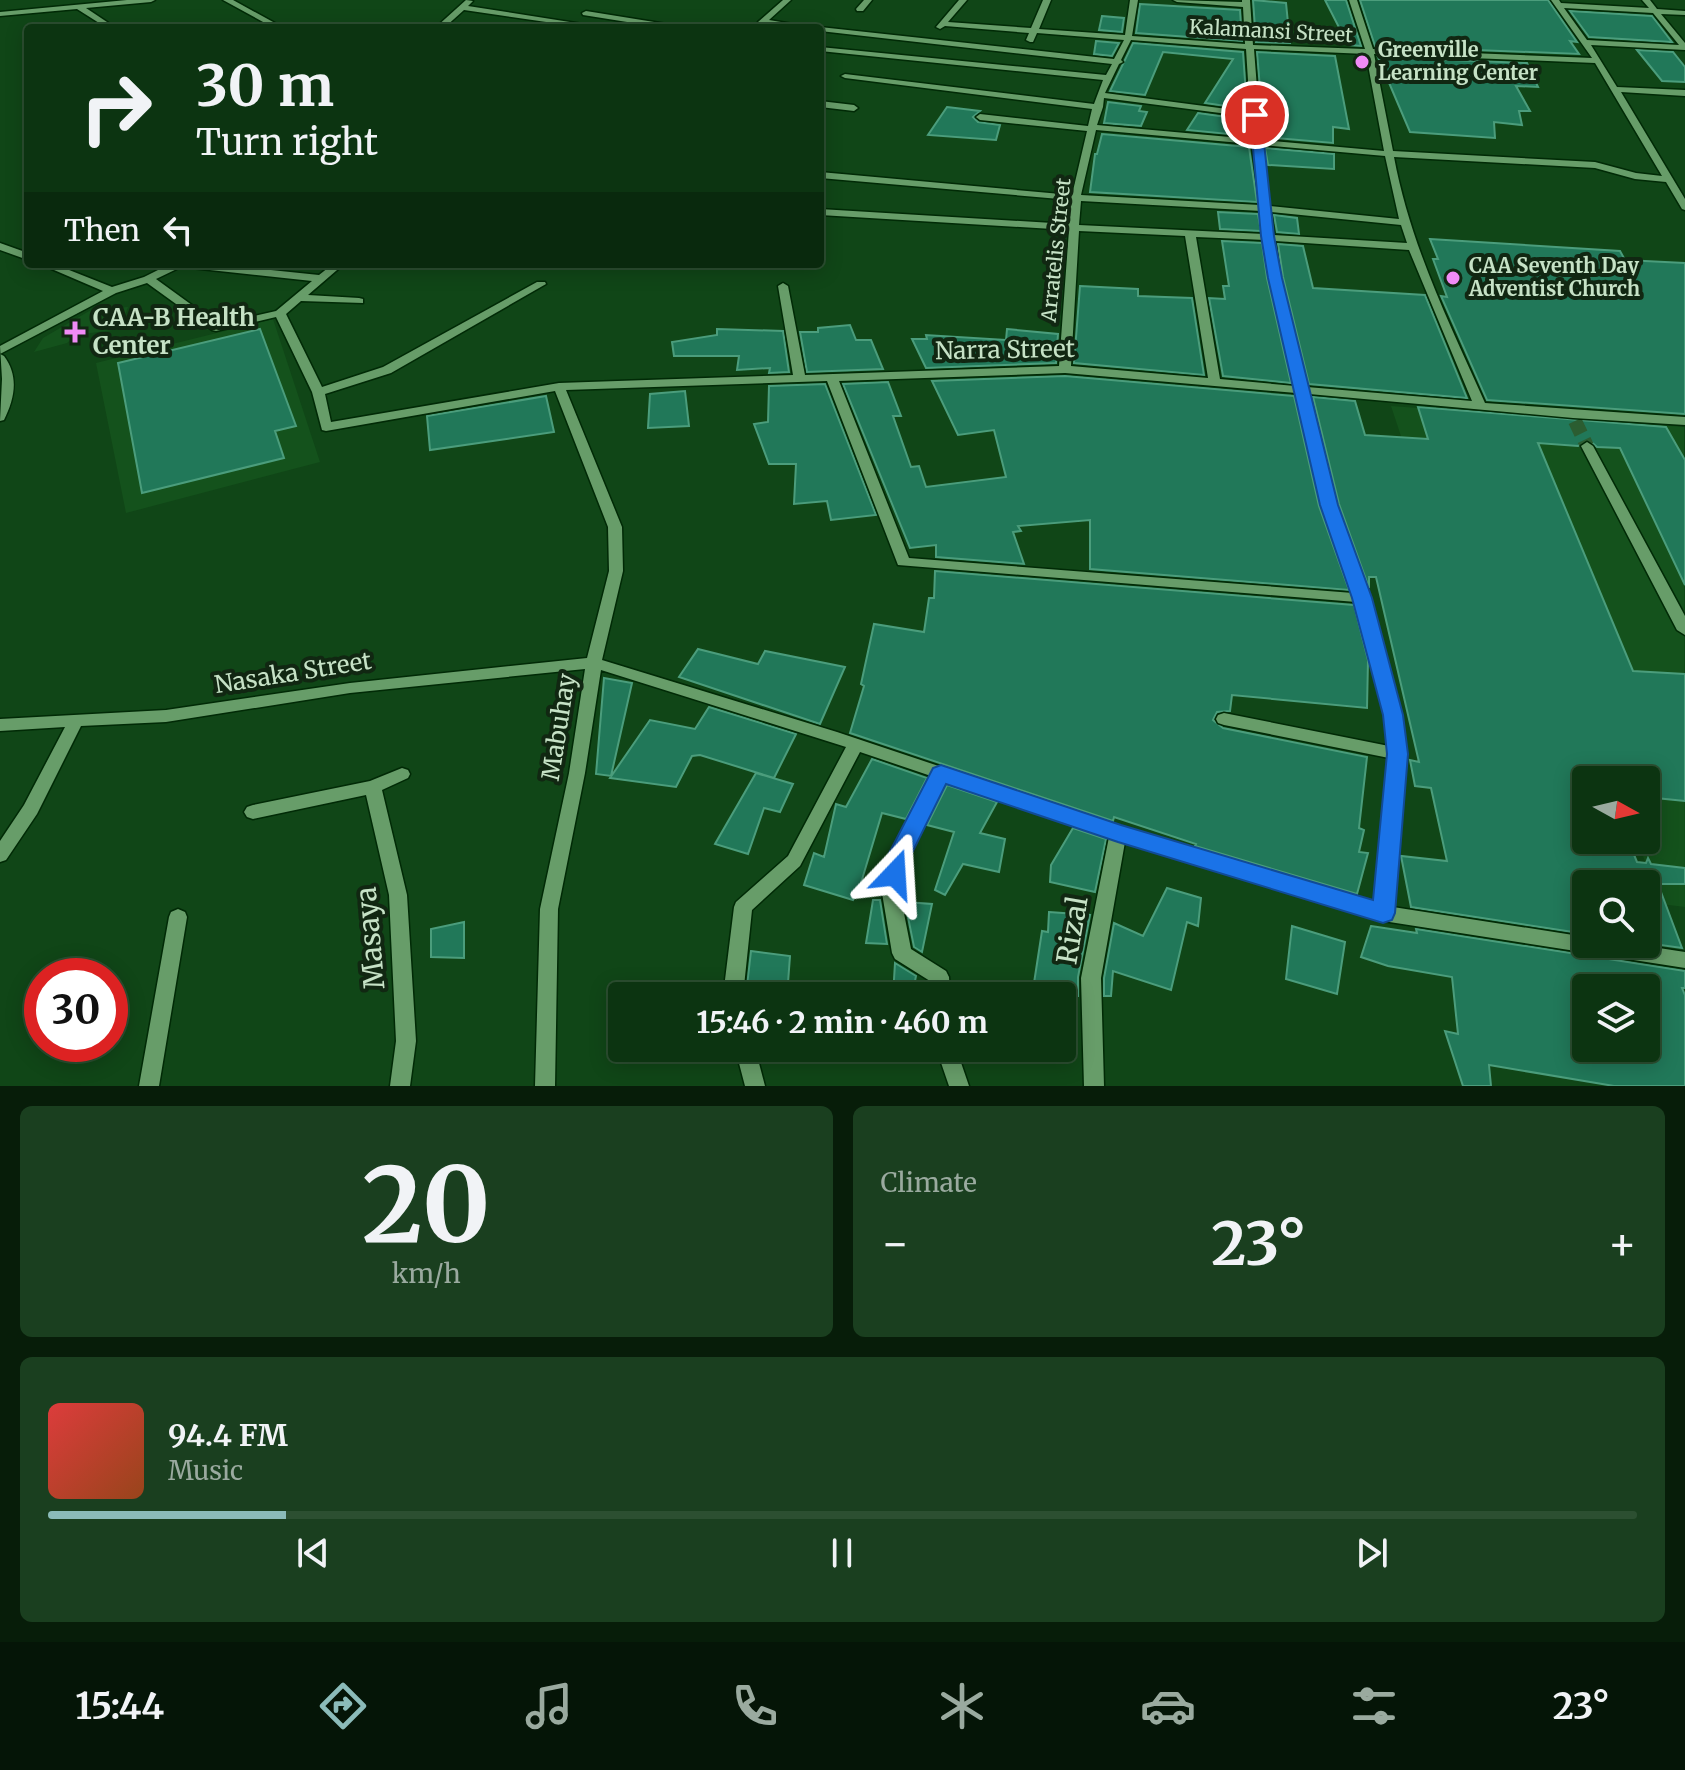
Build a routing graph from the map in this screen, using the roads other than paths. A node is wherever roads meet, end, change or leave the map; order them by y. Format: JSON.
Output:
{"nodes":[{"id":1,"x":151,"y":0,"type":"edge"},
{"id":2,"x":227,"y":0,"type":"edge"},
{"id":3,"x":470,"y":0,"type":"edge"},
{"id":4,"x":787,"y":0,"type":"edge"},
{"id":5,"x":868,"y":0,"type":"edge"},
{"id":6,"x":963,"y":0,"type":"edge"},
{"id":7,"x":1047,"y":0,"type":"edge"},
{"id":8,"x":1134,"y":0,"type":"edge"},
{"id":9,"x":1177,"y":0,"type":"edge"},
{"id":10,"x":1353,"y":0,"type":"edge"},
{"id":11,"x":1646,"y":0,"type":"edge"},
{"id":12,"x":1246,"y":2,"type":"edge"},
{"id":13,"x":1557,"y":3,"type":"edge"},
{"id":14,"x":462,"y":7,"type":"junction"},
{"id":15,"x":79,"y":8,"type":"junction"},
{"id":16,"x":860,"y":9,"type":"dead end"},
{"id":17,"x":1654,"y":11,"type":"junction"},
{"id":18,"x":586,"y":13,"type":"dead end"},
{"id":19,"x":1685,"y":13,"type":"edge"},
{"id":20,"x":0,"y":14,"type":"edge"},
{"id":21,"x":522,"y":15,"type":"junction"},
{"id":22,"x":105,"y":24,"type":"edge"},
{"id":23,"x":272,"y":24,"type":"edge"},
{"id":24,"x":443,"y":24,"type":"edge"},
{"id":25,"x":513,"y":24,"type":"edge"},
{"id":26,"x":579,"y":24,"type":"edge"},
{"id":27,"x":654,"y":24,"type":"edge"},
{"id":28,"x":761,"y":24,"type":"edge"},
{"id":29,"x":944,"y":24,"type":"junction"},
{"id":30,"x":824,"y":29,"type":"edge"},
{"id":31,"x":1036,"y":32,"type":"junction"},
{"id":32,"x":1128,"y":39,"type":"junction"},
{"id":33,"x":926,"y":41,"type":"junction"},
{"id":34,"x":1584,"y":42,"type":"junction"},
{"id":35,"x":1252,"y":47,"type":"junction"},
{"id":36,"x":1685,"y":48,"type":"edge"},
{"id":37,"x":824,"y":49,"type":"edge"},
{"id":38,"x":1022,"y":52,"type":"junction"},
{"id":39,"x":1367,"y":52,"type":"junction"},
{"id":40,"x":907,"y":59,"type":"junction"},
{"id":41,"x":1598,"y":61,"type":"junction"},
{"id":42,"x":1119,"y":62,"type":"junction"},
{"id":43,"x":845,"y":76,"type":"dead end"},
{"id":44,"x":1109,"y":78,"type":"junction"},
{"id":45,"x":890,"y":82,"type":"junction"},
{"id":46,"x":1614,"y":89,"type":"junction"},
{"id":47,"x":1685,"y":93,"type":"edge"},
{"id":48,"x":1100,"y":95,"type":"junction"},
{"id":49,"x":824,"y":104,"type":"edge"},
{"id":50,"x":1099,"y":107,"type":"junction"},
{"id":51,"x":854,"y":108,"type":"dead end"},
{"id":52,"x":1255,"y":115,"type":"junction"},
{"id":53,"x":980,"y":117,"type":"dead end"},
{"id":54,"x":1091,"y":128,"type":"junction"},
{"id":55,"x":1257,"y":144,"type":"junction"},
{"id":56,"x":1389,"y":154,"type":"junction"},
{"id":57,"x":824,"y":175,"type":"edge"},
{"id":58,"x":1669,"y":180,"type":"junction"},
{"id":59,"x":1681,"y":193,"type":"edge"},
{"id":60,"x":1076,"y":198,"type":"junction"},
{"id":61,"x":1685,"y":207,"type":"edge"},
{"id":62,"x":1265,"y":208,"type":"junction"},
{"id":63,"x":824,"y":212,"type":"edge"},
{"id":64,"x":1406,"y":223,"type":"junction"},
{"id":65,"x":1072,"y":229,"type":"junction"},
{"id":66,"x":1190,"y":233,"type":"junction"},
{"id":67,"x":1267,"y":236,"type":"junction"},
{"id":68,"x":0,"y":246,"type":"edge"},
{"id":69,"x":1414,"y":247,"type":"junction"},
{"id":70,"x":24,"y":255,"type":"edge"},
{"id":71,"x":55,"y":268,"type":"edge"},
{"id":72,"x":171,"y":268,"type":"edge"},
{"id":73,"x":220,"y":268,"type":"edge"},
{"id":74,"x":333,"y":268,"type":"edge"},
{"id":75,"x":319,"y":278,"type":"junction"},
{"id":76,"x":148,"y":279,"type":"junction"},
{"id":77,"x":541,"y":284,"type":"dead end"},
{"id":78,"x":783,"y":286,"type":"dead end"},
{"id":79,"x":112,"y":291,"type":"junction"},
{"id":80,"x":300,"y":298,"type":"junction"},
{"id":81,"x":359,"y":301,"type":"dead end"},
{"id":82,"x":280,"y":313,"type":"junction"},
{"id":83,"x":0,"y":351,"type":"edge"},
{"id":84,"x":0,"y":358,"type":"edge"},
{"id":85,"x":1065,"y":369,"type":"junction"},
{"id":86,"x":831,"y":376,"type":"junction"},
{"id":87,"x":800,"y":378,"type":"junction"},
{"id":88,"x":1214,"y":381,"type":"junction"},
{"id":89,"x":559,"y":387,"type":"junction"},
{"id":90,"x":1303,"y":391,"type":"junction"},
{"id":91,"x":318,"y":392,"type":"junction"},
{"id":92,"x":1480,"y":405,"type":"junction"},
{"id":93,"x":0,"y":417,"type":"edge"},
{"id":94,"x":1685,"y":421,"type":"edge"},
{"id":95,"x":1587,"y":446,"type":"tunnel mouth"},
{"id":96,"x":1362,"y":598,"type":"junction"},
{"id":97,"x":1685,"y":630,"type":"edge"},
{"id":98,"x":594,"y":663,"type":"junction"},
{"id":99,"x":1224,"y":719,"type":"dead end"},
{"id":100,"x":76,"y":721,"type":"junction"},
{"id":101,"x":0,"y":725,"type":"edge"},
{"id":102,"x":855,"y":745,"type":"junction"},
{"id":103,"x":1398,"y":754,"type":"junction"},
{"id":104,"x":941,"y":773,"type":"junction"},
{"id":105,"x":402,"y":774,"type":"dead end"},
{"id":106,"x":373,"y":787,"type":"junction"},
{"id":107,"x":253,"y":812,"type":"dead end"},
{"id":108,"x":1118,"y":833,"type":"junction"},
{"id":109,"x":0,"y":855,"type":"edge"},
{"id":110,"x":1383,"y":913,"type":"junction"},
{"id":111,"x":178,"y":917,"type":"dead end"},
{"id":112,"x":1685,"y":960,"type":"edge"},
{"id":113,"x":735,"y":982,"type":"edge"},
{"id":114,"x":939,"y":982,"type":"edge"},
{"id":115,"x":749,"y":1062,"type":"edge"},
{"id":116,"x":951,"y":1062,"type":"edge"},
{"id":117,"x":149,"y":1086,"type":"edge"},
{"id":118,"x":400,"y":1086,"type":"edge"},
{"id":119,"x":545,"y":1086,"type":"edge"},
{"id":120,"x":755,"y":1086,"type":"edge"},
{"id":121,"x":959,"y":1086,"type":"edge"},
{"id":122,"x":1094,"y":1086,"type":"edge"}],
"edges":[{"from":1,"to":15,"type":"street"},
{"from":2,"to":23,"type":"street"},
{"from":3,"to":14,"type":"street"},
{"from":4,"to":28,"type":"street"},
{"from":5,"to":16,"type":"street"},
{"from":6,"to":29,"type":"street"},
{"from":7,"to":31,"type":"street"},
{"from":8,"to":32,"type":"street","name":"Arratelis Street"},
{"from":9,"to":12,"type":"street"},
{"from":10,"to":39,"type":"street"},
{"from":11,"to":17,"type":"street"},
{"from":12,"to":35,"type":"street"},
{"from":13,"to":17,"type":"street"},
{"from":13,"to":34,"type":"street"},
{"from":14,"to":21,"type":"street"},
{"from":14,"to":24,"type":"street"},
{"from":15,"to":20,"type":"street"},
{"from":15,"to":22,"type":"street"},
{"from":17,"to":19,"type":"street"},
{"from":17,"to":36,"type":"street"},
{"from":18,"to":27,"type":"street"},
{"from":21,"to":25,"type":"street"},
{"from":21,"to":26,"type":"street"},
{"from":29,"to":31,"type":"street","name":"Kalamansi Street"},
{"from":29,"to":33,"type":"street"},
{"from":30,"to":33,"type":"street"},
{"from":31,"to":32,"type":"street","name":"Kalamansi Street"},
{"from":31,"to":38,"type":"street"},
{"from":32,"to":35,"type":"street","name":"Kalamansi Street"},
{"from":32,"to":42,"type":"street","name":"Arratelis Street"},
{"from":33,"to":38,"type":"street"},
{"from":33,"to":40,"type":"street"},
{"from":34,"to":36,"type":"street"},
{"from":34,"to":41,"type":"street"},
{"from":35,"to":39,"type":"street","name":"Kalamansi Street"},
{"from":35,"to":52,"type":"street"},
{"from":37,"to":40,"type":"street"},
{"from":38,"to":42,"type":"street"},
{"from":39,"to":41,"type":"street","name":"Kalamansi Street"},
{"from":39,"to":56,"type":"street"},
{"from":40,"to":44,"type":"street"},
{"from":40,"to":45,"type":"street"},
{"from":41,"to":46,"type":"street"},
{"from":42,"to":44,"type":"street","name":"Arratelis Street"},
{"from":43,"to":45,"type":"street"},
{"from":44,"to":48,"type":"street","name":"Arratelis Street"},
{"from":45,"to":50,"type":"street"},
{"from":46,"to":47,"type":"street"},
{"from":46,"to":58,"type":"street"},
{"from":48,"to":50,"type":"street","name":"Arratelis Street"},
{"from":48,"to":52,"type":"street"},
{"from":49,"to":51,"type":"street"},
{"from":50,"to":54,"type":"street","name":"Arratelis Street"},
{"from":52,"to":55,"type":"street"},
{"from":53,"to":54,"type":"street"},
{"from":54,"to":55,"type":"street"},
{"from":54,"to":60,"type":"street","name":"Arratelis Street"},
{"from":55,"to":56,"type":"street"},
{"from":55,"to":62,"type":"street"},
{"from":56,"to":58,"type":"street"},
{"from":56,"to":64,"type":"street"},
{"from":57,"to":60,"type":"street"},
{"from":58,"to":59,"type":"street"},
{"from":59,"to":61,"type":"street"},
{"from":60,"to":62,"type":"street"},
{"from":60,"to":65,"type":"street","name":"Arratelis Street"},
{"from":62,"to":64,"type":"street"},
{"from":62,"to":67,"type":"street"},
{"from":63,"to":65,"type":"street"},
{"from":64,"to":69,"type":"street"},
{"from":65,"to":66,"type":"street"},
{"from":65,"to":85,"type":"street","name":"Arratelis Street"},
{"from":66,"to":67,"type":"street"},
{"from":66,"to":88,"type":"street"},
{"from":67,"to":69,"type":"street"},
{"from":67,"to":90,"type":"street"},
{"from":68,"to":70,"type":"street"},
{"from":69,"to":92,"type":"street"},
{"from":71,"to":79,"type":"street"},
{"from":72,"to":76,"type":"street"},
{"from":73,"to":75,"type":"street"},
{"from":74,"to":75,"type":"street"},
{"from":75,"to":80,"type":"street"},
{"from":76,"to":79,"type":"street"},
{"from":76,"to":82,"type":"street"},
{"from":77,"to":91,"type":"street"},
{"from":78,"to":87,"type":"street"},
{"from":79,"to":83,"type":"street"},
{"from":80,"to":81,"type":"street"},
{"from":80,"to":82,"type":"street"},
{"from":82,"to":91,"type":"street"},
{"from":84,"to":93,"type":"street"},
{"from":85,"to":86,"type":"street","name":"Narra Street"},
{"from":85,"to":88,"type":"street","name":"Narra Street"},
{"from":86,"to":87,"type":"street","name":"Narra Street"},
{"from":86,"to":96,"type":"street"},
{"from":87,"to":89,"type":"street","name":"Narra Street"},
{"from":88,"to":90,"type":"street","name":"Narra Street"},
{"from":89,"to":91,"type":"street","name":"Narra Street"},
{"from":89,"to":98,"type":"street","name":"Mabuhay"},
{"from":90,"to":92,"type":"street","name":"Narra Street"},
{"from":90,"to":96,"type":"street"},
{"from":92,"to":94,"type":"street","name":"Narra Street"},
{"from":95,"to":97,"type":"street"},
{"from":96,"to":103,"type":"street"},
{"from":98,"to":100,"type":"street","name":"Nasaka Street"},
{"from":98,"to":102,"type":"street"},
{"from":98,"to":119,"type":"street","name":"Mabuhay"},
{"from":99,"to":103,"type":"street"},
{"from":100,"to":101,"type":"street","name":"Nasaka Street"},
{"from":100,"to":109,"type":"street"},
{"from":102,"to":104,"type":"street"},
{"from":102,"to":113,"type":"street"},
{"from":103,"to":110,"type":"street"},
{"from":104,"to":108,"type":"street"},
{"from":104,"to":114,"type":"street"},
{"from":105,"to":106,"type":"street"},
{"from":106,"to":107,"type":"street"},
{"from":106,"to":118,"type":"street","name":"Masaya"},
{"from":108,"to":110,"type":"street"},
{"from":108,"to":122,"type":"street","name":"Rizal"},
{"from":110,"to":112,"type":"street"},
{"from":111,"to":117,"type":"street"},
{"from":115,"to":120,"type":"street"},
{"from":116,"to":121,"type":"street"}]}
